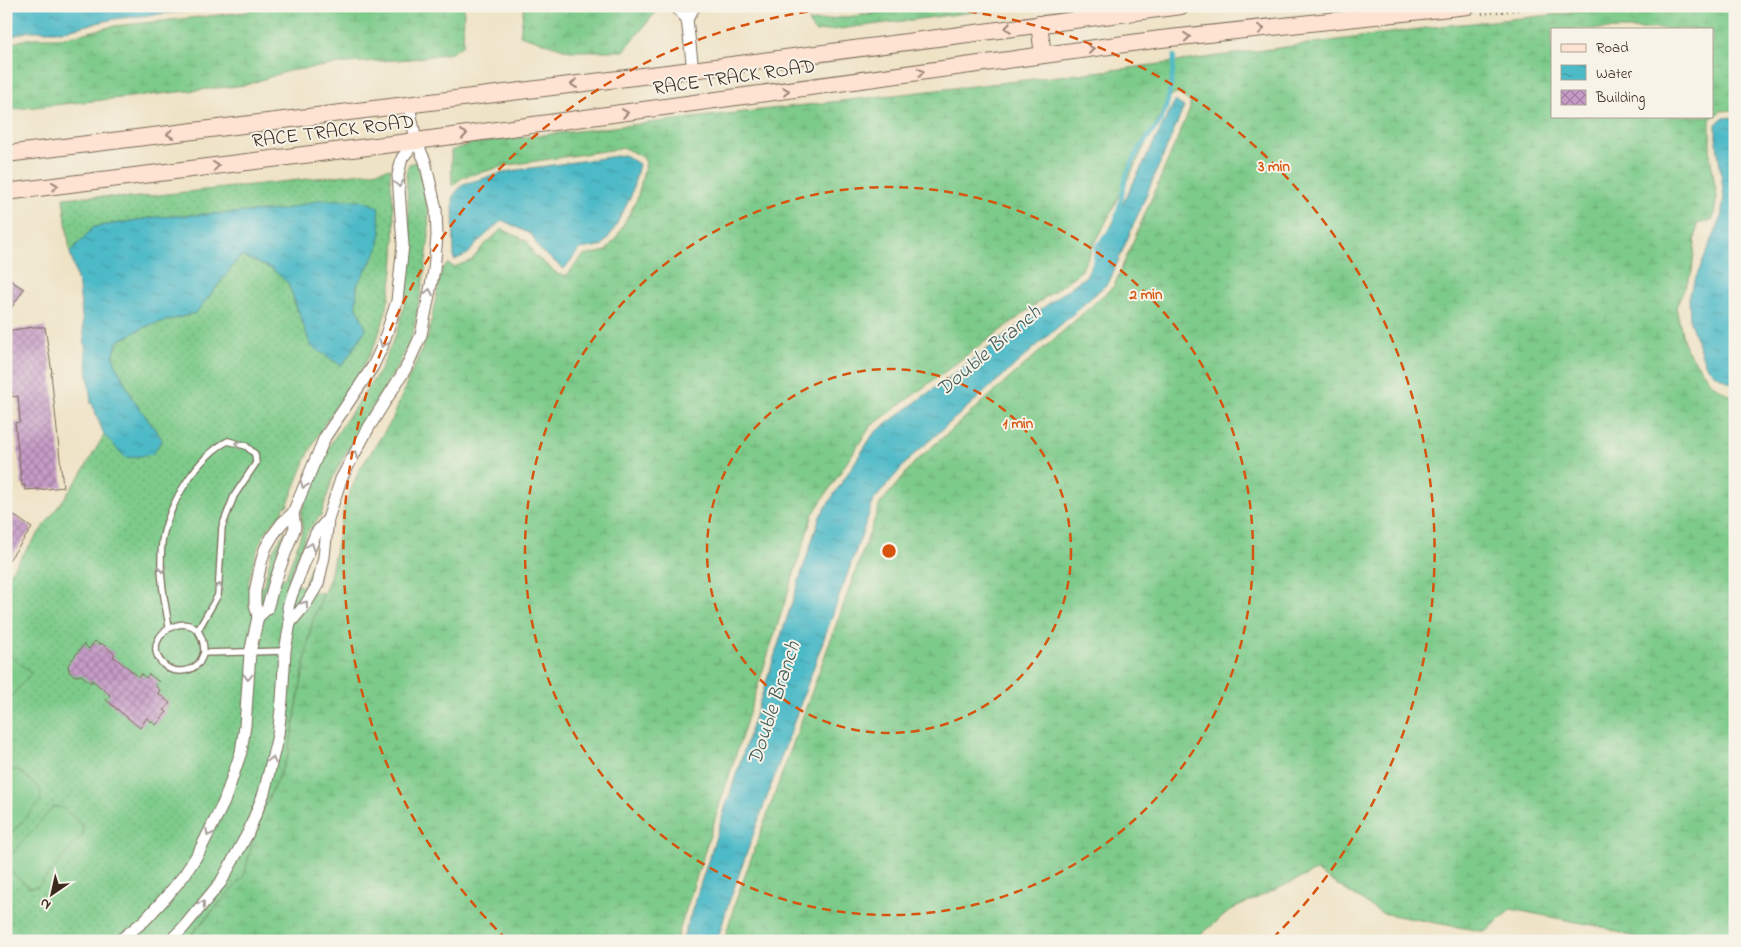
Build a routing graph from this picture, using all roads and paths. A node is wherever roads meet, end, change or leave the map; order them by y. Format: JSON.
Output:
{"nodes":[{"id":1,"x":675,"y":6,"type":"edge"},
{"id":2,"x":695,"y":6,"type":"edge"},
{"id":3,"x":1181,"y":6,"type":"edge"},
{"id":4,"x":1468,"y":6,"type":"edge"},
{"id":5,"x":687,"y":18,"type":"junction"},
{"id":6,"x":1039,"y":24,"type":"junction"},
{"id":7,"x":1043,"y":56,"type":"junction"},
{"id":8,"x":693,"y":70,"type":"junction"},
{"id":9,"x":409,"y":104,"type":"junction"},
{"id":10,"x":416,"y":141,"type":"junction"},
{"id":11,"x":6,"y":154,"type":"edge"},
{"id":12,"x":6,"y":192,"type":"edge"},
{"id":13,"x":293,"y":513,"type":"junction"},
{"id":14,"x":328,"y":519,"type":"junction"},
{"id":15,"x":258,"y":617,"type":"junction"},
{"id":16,"x":290,"y":623,"type":"junction"},
{"id":17,"x":170,"y":627,"type":"junction"},
{"id":18,"x":198,"y":630,"type":"junction"},
{"id":19,"x":285,"y":651,"type":"junction"},
{"id":20,"x":204,"y":653,"type":"junction"},
{"id":21,"x":250,"y":653,"type":"junction"},
{"id":22,"x":118,"y":941,"type":"edge"},
{"id":23,"x":170,"y":941,"type":"edge"}],
"edges":[{"from":1,"to":5,"type":"street"},
{"from":2,"to":5,"type":"street"},
{"from":3,"to":6,"type":"main road","name":"RACE TRACK ROAD"},
{"from":7,"to":4,"type":"main road","name":"RACE TRACK ROAD","one_way":true},
{"from":5,"to":8,"type":"street"},
{"from":6,"to":7,"type":"main road"},
{"from":6,"to":8,"type":"main road","name":"RACE TRACK ROAD","one_way":true},
{"from":10,"to":7,"type":"main road","name":"RACE TRACK ROAD","one_way":true},
{"from":8,"to":9,"type":"main road","name":"RACE TRACK ROAD","one_way":true},
{"from":9,"to":10,"type":"street"},
{"from":9,"to":11,"type":"main road","name":"RACE TRACK ROAD","one_way":true},
{"from":12,"to":10,"type":"main road","name":"RACE TRACK ROAD","one_way":true},
{"from":10,"to":13,"type":"street","one_way":true},
{"from":14,"to":10,"type":"street","one_way":true},
{"from":13,"to":15,"type":"street"},
{"from":13,"to":15,"type":"street"},
{"from":16,"to":14,"type":"street","one_way":true},
{"from":16,"to":14,"type":"street","one_way":true},
{"from":15,"to":21,"type":"street"},
{"from":16,"to":19,"type":"street"},
{"from":17,"to":18,"type":"lane"},
{"from":18,"to":17,"type":"lane","one_way":true},
{"from":17,"to":20,"type":"lane"},
{"from":18,"to":20,"type":"lane"},
{"from":19,"to":21,"type":"lane"},
{"from":23,"to":19,"type":"street","one_way":true},
{"from":20,"to":21,"type":"lane"},
{"from":21,"to":22,"type":"street","one_way":true}]}
